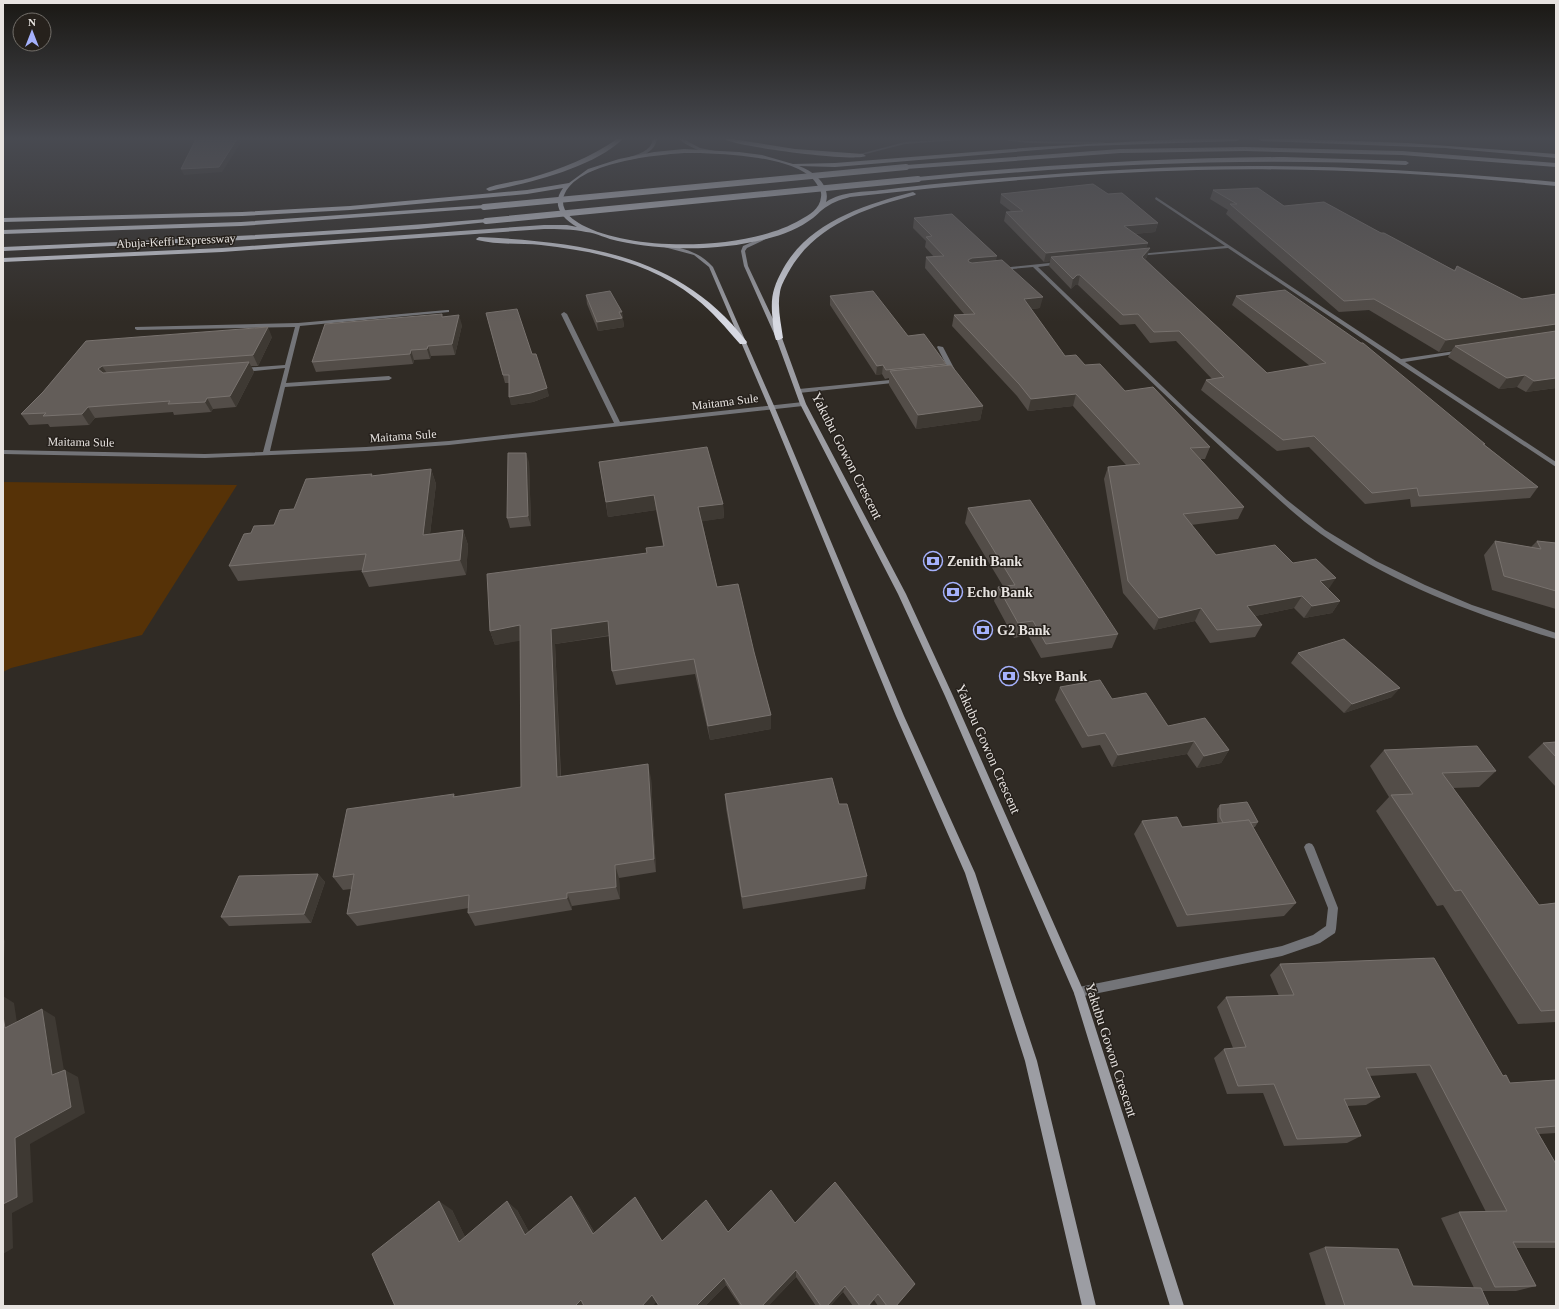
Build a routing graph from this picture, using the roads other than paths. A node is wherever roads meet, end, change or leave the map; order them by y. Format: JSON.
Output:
{"nodes":[{"id":1,"x":420,"y":200,"type":"edge"},
{"id":2,"x":438,"y":200,"type":"edge"},
{"id":3,"x":557,"y":200,"type":"edge"},
{"id":4,"x":560,"y":200,"type":"edge"},
{"id":5,"x":701,"y":200,"type":"edge"},
{"id":6,"x":824,"y":200,"type":"edge"},
{"id":7,"x":833,"y":200,"type":"edge"},
{"id":8,"x":889,"y":200,"type":"edge"},
{"id":9,"x":1159,"y":200,"type":"edge"},
{"id":10,"x":350,"y":208,"type":"junction"},
{"id":11,"x":819,"y":209,"type":"junction"},
{"id":12,"x":3,"y":220,"type":"edge"},
{"id":13,"x":589,"y":230,"type":"junction"},
{"id":14,"x":3,"y":232,"type":"edge"},
{"id":15,"x":771,"y":235,"type":"junction"},
{"id":16,"x":390,"y":239,"type":"junction"},
{"id":17,"x":666,"y":246,"type":"junction"},
{"id":18,"x":1227,"y":246,"type":"junction"},
{"id":19,"x":3,"y":249,"type":"edge"},
{"id":20,"x":1135,"y":256,"type":"edge"},
{"id":21,"x":3,"y":260,"type":"edge"},
{"id":22,"x":1066,"y":263,"type":"edge"},
{"id":23,"x":1035,"y":266,"type":"junction"},
{"id":24,"x":998,"y":269,"type":"edge"},
{"id":25,"x":447,"y":311,"type":"dead end"},
{"id":26,"x":564,"y":314,"type":"dead end"},
{"id":27,"x":298,"y":325,"type":"junction"},
{"id":28,"x":137,"y":328,"type":"dead end"},
{"id":29,"x":779,"y":338,"type":"junction"},
{"id":30,"x":743,"y":342,"type":"junction"},
{"id":31,"x":940,"y":347,"type":"dead end"},
{"id":32,"x":1470,"y":350,"type":"edge"},
{"id":33,"x":1399,"y":361,"type":"junction"},
{"id":34,"x":288,"y":366,"type":"junction"},
{"id":35,"x":234,"y":371,"type":"edge"},
{"id":36,"x":947,"y":376,"type":"edge"},
{"id":37,"x":389,"y":378,"type":"dead end"},
{"id":38,"x":908,"y":380,"type":"edge"},
{"id":39,"x":283,"y":385,"type":"junction"},
{"id":40,"x":799,"y":391,"type":"junction"},
{"id":41,"x":804,"y":404,"type":"junction"},
{"id":42,"x":772,"y":408,"type":"junction"},
{"id":43,"x":618,"y":425,"type":"junction"},
{"id":44,"x":3,"y":452,"type":"edge"},
{"id":45,"x":266,"y":454,"type":"junction"},
{"id":46,"x":1556,"y":465,"type":"edge"},
{"id":47,"x":1556,"y":636,"type":"edge"},
{"id":48,"x":1309,"y":848,"type":"dead end"},
{"id":49,"x":1079,"y":992,"type":"junction"},
{"id":50,"x":1089,"y":1306,"type":"edge"},
{"id":51,"x":1177,"y":1306,"type":"edge"}],
"edges":[{"from":1,"to":10,"type":"highway"},
{"from":2,"to":10,"type":"highway","name":"Abuja-Keffi Expressway"},
{"from":3,"to":14,"type":"highway","name":"Abuja-Keffi Expressway","bridge":true},
{"from":4,"to":13,"type":"highway"},
{"from":5,"to":19,"type":"highway","name":"Abuja-Keffi Expressway","bridge":true},
{"from":6,"to":11,"type":"highway"},
{"from":7,"to":11,"type":"highway"},
{"from":8,"to":29,"type":"highway"},
{"from":9,"to":18,"type":"street"},
{"from":10,"to":12,"type":"highway","name":"Abuja-Keffi Expressway"},
{"from":11,"to":15,"type":"highway"},
{"from":13,"to":16,"type":"highway","name":"Abuja-Keffi Expressway"},
{"from":13,"to":17,"type":"highway"},
{"from":15,"to":17,"type":"highway"},
{"from":15,"to":29,"type":"main road","name":"Yakubu Gowon Crescent"},
{"from":16,"to":21,"type":"highway","name":"Abuja-Keffi Expressway"},
{"from":16,"to":30,"type":"highway"},
{"from":17,"to":30,"type":"main road"},
{"from":18,"to":20,"type":"street"},
{"from":18,"to":33,"type":"street"},
{"from":22,"to":23,"type":"street"},
{"from":23,"to":24,"type":"street"},
{"from":23,"to":47,"type":"street"},
{"from":25,"to":27,"type":"street"},
{"from":26,"to":43,"type":"street"},
{"from":27,"to":28,"type":"street"},
{"from":27,"to":34,"type":"street"},
{"from":29,"to":40,"type":"main road","name":"Yakubu Gowon Crescent"},
{"from":30,"to":42,"type":"main road"},
{"from":31,"to":36,"type":"street"},
{"from":32,"to":33,"type":"street"},
{"from":33,"to":46,"type":"street"},
{"from":34,"to":35,"type":"street"},
{"from":34,"to":39,"type":"street"},
{"from":37,"to":39,"type":"street"},
{"from":38,"to":40,"type":"street"},
{"from":39,"to":45,"type":"street"},
{"from":40,"to":41,"type":"main road","name":"Yakubu Gowon Crescent"},
{"from":41,"to":42,"type":"street","name":"Maitama Sule"},
{"from":41,"to":49,"type":"main road","name":"Yakubu Gowon Crescent"},
{"from":42,"to":43,"type":"street","name":"Maitama Sule"},
{"from":42,"to":50,"type":"main road"},
{"from":43,"to":45,"type":"street","name":"Maitama Sule"},
{"from":44,"to":45,"type":"street","name":"Maitama Sule"},
{"from":48,"to":49,"type":"street"},
{"from":49,"to":51,"type":"main road","name":"Yakubu Gowon Crescent"}]}
